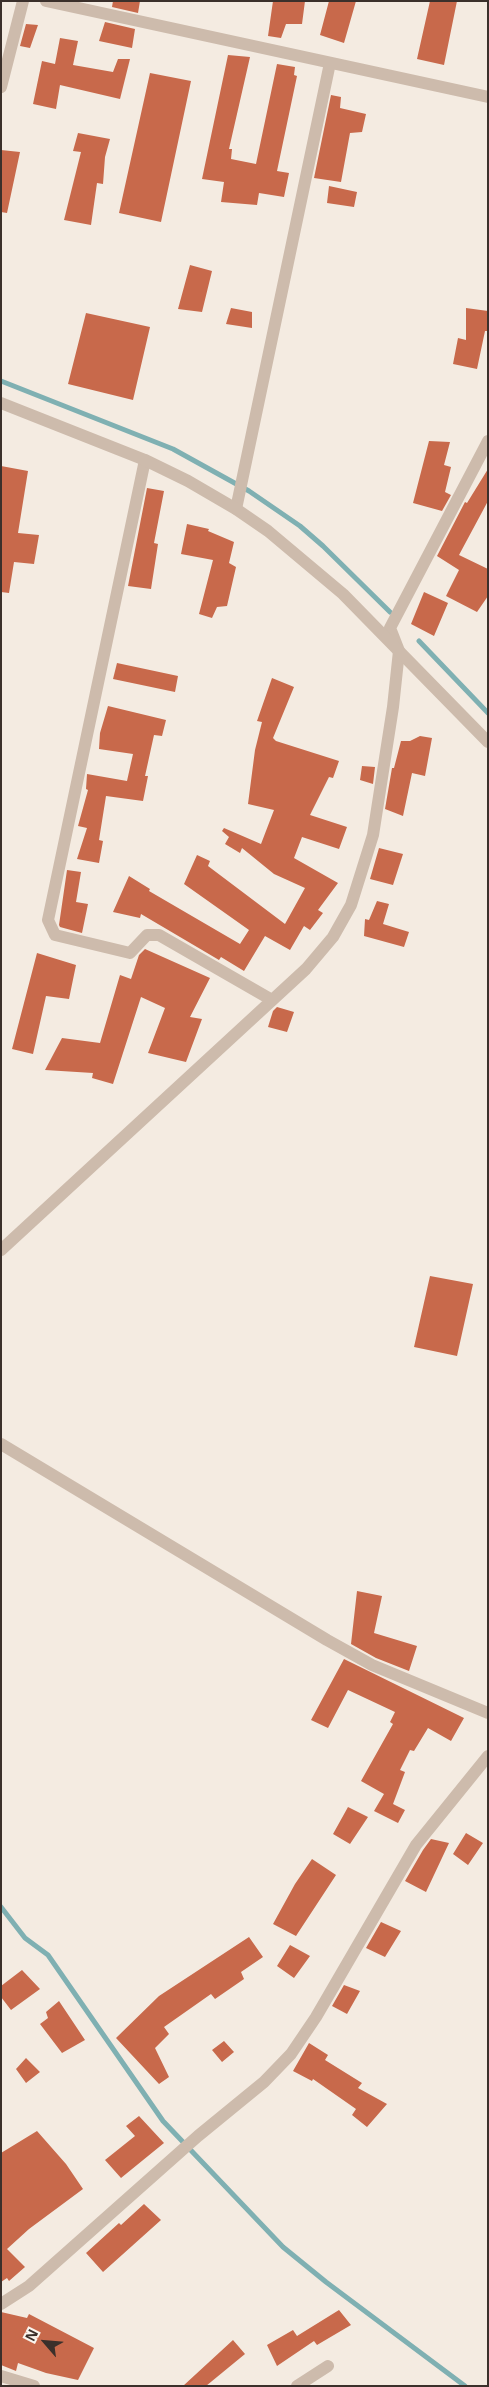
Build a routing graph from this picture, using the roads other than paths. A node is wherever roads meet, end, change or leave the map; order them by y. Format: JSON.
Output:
{"nodes":[{"id":1,"x":24,"y":1,"type":"edge"},
{"id":2,"x":46,"y":1,"type":"edge"},
{"id":3,"x":330,"y":63,"type":"junction"},
{"id":4,"x":1,"y":87,"type":"edge"},
{"id":5,"x":488,"y":97,"type":"edge"},
{"id":6,"x":1,"y":402,"type":"edge"},
{"id":7,"x":488,"y":441,"type":"edge"},
{"id":8,"x":145,"y":460,"type":"junction"},
{"id":9,"x":236,"y":509,"type":"junction"},
{"id":10,"x":399,"y":651,"type":"junction"},
{"id":11,"x":488,"y":742,"type":"edge"},
{"id":12,"x":272,"y":1000,"type":"junction"},
{"id":13,"x":1,"y":1232,"type":"edge"},
{"id":14,"x":11,"y":1241,"type":"junction"},
{"id":15,"x":1,"y":1250,"type":"edge"},
{"id":16,"x":1,"y":1444,"type":"edge"},
{"id":17,"x":488,"y":1713,"type":"edge"},
{"id":18,"x":488,"y":1756,"type":"edge"},
{"id":19,"x":1,"y":2304,"type":"edge"},
{"id":20,"x":328,"y":2366,"type":"dead end"},
{"id":21,"x":1,"y":2376,"type":"edge"},
{"id":22,"x":34,"y":2386,"type":"edge"},
{"id":23,"x":297,"y":2386,"type":"edge"}],
"edges":[{"from":1,"to":4,"type":"street"},
{"from":2,"to":3,"type":"street"},
{"from":3,"to":5,"type":"street"},
{"from":3,"to":9,"type":"street"},
{"from":6,"to":8,"type":"street"},
{"from":7,"to":10,"type":"street"},
{"from":8,"to":9,"type":"street"},
{"from":8,"to":12,"type":"street"},
{"from":9,"to":10,"type":"street"},
{"from":10,"to":11,"type":"street"},
{"from":10,"to":12,"type":"street"},
{"from":12,"to":14,"type":"street"},
{"from":13,"to":14,"type":"street"},
{"from":14,"to":15,"type":"street"},
{"from":16,"to":17,"type":"street"},
{"from":18,"to":19,"type":"street"},
{"from":20,"to":23,"type":"street"},
{"from":21,"to":22,"type":"street"}]}
